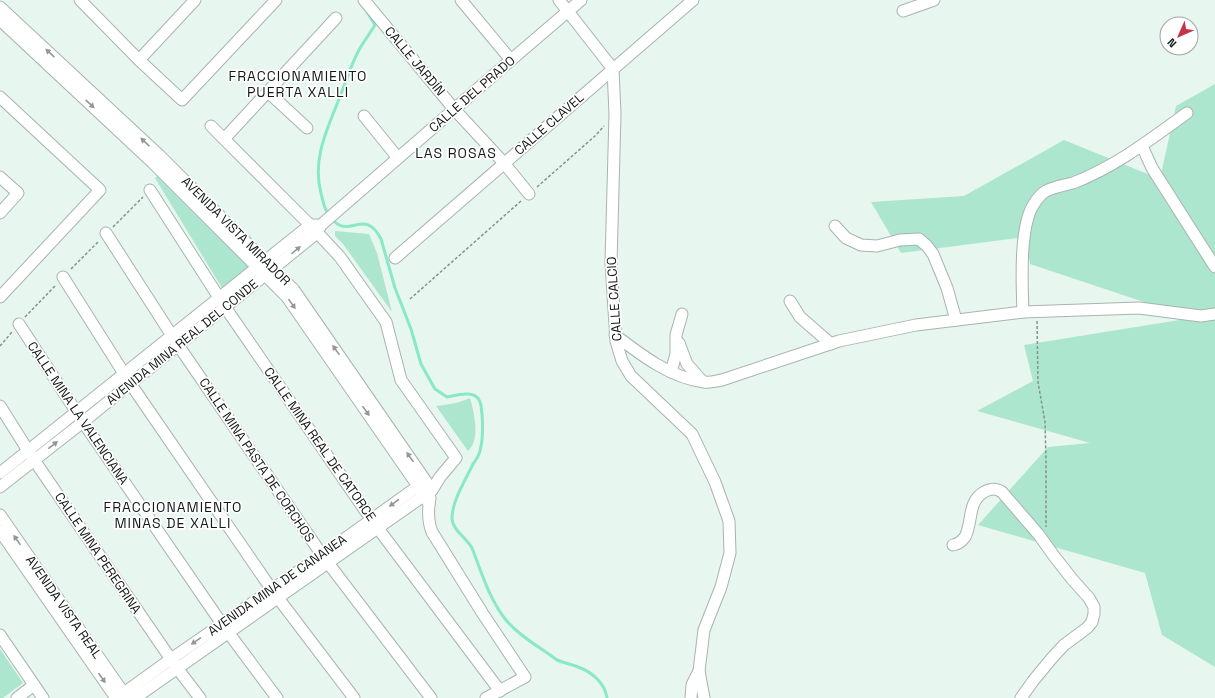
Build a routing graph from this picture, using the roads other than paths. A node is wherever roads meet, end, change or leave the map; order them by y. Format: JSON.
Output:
{"nodes":[{"id":1,"x":80,"y":0,"type":"edge"},
{"id":2,"x":195,"y":0,"type":"edge"},
{"id":3,"x":276,"y":0,"type":"edge"},
{"id":4,"x":364,"y":0,"type":"edge"},
{"id":5,"x":461,"y":0,"type":"edge"},
{"id":6,"x":560,"y":0,"type":"edge"},
{"id":7,"x":581,"y":0,"type":"edge"},
{"id":8,"x":693,"y":0,"type":"edge"},
{"id":9,"x":934,"y":0,"type":"edge"},
{"id":10,"x":0,"y":7,"type":"edge"},
{"id":11,"x":568,"y":11,"type":"junction"},
{"id":12,"x":903,"y":11,"type":"dead end"},
{"id":13,"x":336,"y":18,"type":"dead end"},
{"id":14,"x":0,"y":20,"type":"edge"},
{"id":15,"x":139,"y":60,"type":"junction"},
{"id":16,"x":511,"y":60,"type":"junction"},
{"id":17,"x":613,"y":69,"type":"junction"},
{"id":18,"x":74,"y":82,"type":"junction"},
{"id":19,"x":268,"y":92,"type":"junction"},
{"id":20,"x":0,"y":97,"type":"edge"},
{"id":21,"x":454,"y":109,"type":"junction"},
{"id":22,"x":1187,"y":113,"type":"dead end"},
{"id":23,"x":364,"y":116,"type":"dead end"},
{"id":24,"x":211,"y":126,"type":"dead end"},
{"id":25,"x":307,"y":128,"type":"dead end"},
{"id":26,"x":224,"y":138,"type":"junction"},
{"id":27,"x":1142,"y":146,"type":"junction"},
{"id":28,"x":398,"y":158,"type":"junction"},
{"id":29,"x":504,"y":163,"type":"junction"},
{"id":30,"x":0,"y":177,"type":"edge"},
{"id":31,"x":150,"y":190,"type":"road end"},
{"id":32,"x":529,"y":194,"type":"road end"},
{"id":33,"x":0,"y":213,"type":"edge"},
{"id":34,"x":318,"y":226,"type":"junction"},
{"id":35,"x":835,"y":226,"type":"dead end"},
{"id":36,"x":106,"y":233,"type":"road end"},
{"id":37,"x":395,"y":258,"type":"dead end"},
{"id":38,"x":1215,"y":267,"type":"edge"},
{"id":39,"x":265,"y":268,"type":"junction"},
{"id":40,"x":63,"y":277,"type":"road end"},
{"id":41,"x":0,"y":297,"type":"edge"},
{"id":42,"x":790,"y":301,"type":"dead end"},
{"id":43,"x":222,"y":302,"type":"junction"},
{"id":44,"x":1023,"y":312,"type":"junction"},
{"id":45,"x":682,"y":314,"type":"dead end"},
{"id":46,"x":1215,"y":314,"type":"edge"},
{"id":47,"x":956,"y":320,"type":"junction"},
{"id":48,"x":19,"y":324,"type":"road end"},
{"id":49,"x":615,"y":335,"type":"junction"},
{"id":50,"x":676,"y":335,"type":"junction"},
{"id":51,"x":175,"y":340,"type":"junction"},
{"id":52,"x":831,"y":344,"type":"junction"},
{"id":53,"x":671,"y":372,"type":"junction"},
{"id":54,"x":128,"y":378,"type":"junction"},
{"id":55,"x":702,"y":381,"type":"junction"},
{"id":56,"x":0,"y":406,"type":"edge"},
{"id":57,"x":80,"y":417,"type":"junction"},
{"id":58,"x":31,"y":455,"type":"junction"},
{"id":59,"x":0,"y":473,"type":"edge"},
{"id":60,"x":0,"y":487,"type":"edge"},
{"id":61,"x":426,"y":491,"type":"junction"},
{"id":62,"x":0,"y":515,"type":"edge"},
{"id":63,"x":374,"y":524,"type":"junction"},
{"id":64,"x":0,"y":531,"type":"edge"},
{"id":65,"x":953,"y":546,"type":"dead end"},
{"id":66,"x":325,"y":559,"type":"junction"},
{"id":67,"x":275,"y":594,"type":"junction"},
{"id":68,"x":51,"y":597,"type":"junction"},
{"id":69,"x":222,"y":624,"type":"junction"},
{"id":70,"x":228,"y":633,"type":"junction"},
{"id":71,"x":0,"y":635,"type":"edge"},
{"id":72,"x":174,"y":663,"type":"junction"},
{"id":73,"x":699,"y":671,"type":"junction"},
{"id":74,"x":34,"y":685,"type":"junction"},
{"id":75,"x":500,"y":691,"type":"junction"},
{"id":76,"x":121,"y":697,"type":"edge"},
{"id":77,"x":17,"y":698,"type":"edge"},
{"id":78,"x":43,"y":698,"type":"edge"},
{"id":79,"x":135,"y":698,"type":"edge"},
{"id":80,"x":200,"y":698,"type":"edge"},
{"id":81,"x":277,"y":698,"type":"edge"},
{"id":82,"x":354,"y":698,"type":"edge"},
{"id":83,"x":431,"y":698,"type":"edge"},
{"id":84,"x":486,"y":698,"type":"edge"},
{"id":85,"x":691,"y":698,"type":"edge"},
{"id":86,"x":704,"y":698,"type":"edge"},
{"id":87,"x":1021,"y":698,"type":"edge"}],
"edges":[{"from":1,"to":15,"type":"street"},
{"from":2,"to":15,"type":"street"},
{"from":3,"to":15,"type":"street"},
{"from":4,"to":21,"type":"street","name":"CALLE JARDÍN"},
{"from":5,"to":16,"type":"street"},
{"from":6,"to":11,"type":"street"},
{"from":7,"to":11,"type":"street","name":"CALLE DEL PRADO"},
{"from":8,"to":17,"type":"street","name":"CALLE CLAVEL"},
{"from":9,"to":12,"type":"street"},
{"from":18,"to":10,"type":"street","name":"AVENIDA VISTA MIRADOR","one_way":true},
{"from":11,"to":16,"type":"street","name":"CALLE DEL PRADO"},
{"from":11,"to":17,"type":"street"},
{"from":13,"to":19,"type":"street"},
{"from":14,"to":18,"type":"street","name":"AVENIDA VISTA MIRADOR"},
{"from":16,"to":21,"type":"street","name":"CALLE DEL PRADO"},
{"from":17,"to":29,"type":"street","name":"CALLE CLAVEL"},
{"from":17,"to":49,"type":"street","name":"CALLE CALCIO"},
{"from":18,"to":39,"type":"street","name":"AVENIDA VISTA MIRADOR"},
{"from":19,"to":25,"type":"street"},
{"from":19,"to":26,"type":"street"},
{"from":20,"to":41,"type":"street"},
{"from":21,"to":28,"type":"street","name":"CALLE DEL PRADO"},
{"from":21,"to":29,"type":"street","name":"CALLE JARDÍN"},
{"from":22,"to":27,"type":"street"},
{"from":23,"to":28,"type":"street"},
{"from":24,"to":26,"type":"street"},
{"from":26,"to":34,"type":"street"},
{"from":27,"to":38,"type":"street"},
{"from":27,"to":44,"type":"street"},
{"from":28,"to":34,"type":"street","name":"CALLE DEL PRADO"},
{"from":29,"to":32,"type":"street","name":"CALLE JARDÍN"},
{"from":29,"to":37,"type":"street","name":"CALLE CLAVEL"},
{"from":30,"to":33,"type":"street"},
{"from":31,"to":43,"type":"street","name":"CALLE MINA REAL DE CATORCE"},
{"from":34,"to":39,"type":"street","name":"AVENIDA MINA REAL DEL CONDE"},
{"from":34,"to":61,"type":"street","name":"AVENIDA MINA DE CANANEA"},
{"from":35,"to":47,"type":"street"},
{"from":36,"to":51,"type":"street","name":"CALLE MINA PASTA DE CORCHOS"},
{"from":39,"to":43,"type":"street","name":"AVENIDA MINA REAL DEL CONDE"},
{"from":39,"to":61,"type":"street","name":"AVENIDA VISTA MIRADOR"},
{"from":40,"to":54,"type":"street"},
{"from":42,"to":52,"type":"street"},
{"from":43,"to":51,"type":"street","name":"AVENIDA MINA REAL DEL CONDE"},
{"from":43,"to":63,"type":"street","name":"CALLE MINA REAL DE CATORCE"},
{"from":44,"to":46,"type":"street"},
{"from":44,"to":47,"type":"street"},
{"from":45,"to":50,"type":"street"},
{"from":47,"to":52,"type":"street"},
{"from":48,"to":57,"type":"street","name":"CALLE MINA LA VALENCIANA"},
{"from":49,"to":53,"type":"street"},
{"from":49,"to":73,"type":"street","name":"CALLE CALCIO"},
{"from":50,"to":53,"type":"street"},
{"from":50,"to":55,"type":"street"},
{"from":51,"to":54,"type":"street","name":"AVENIDA MINA REAL DEL CONDE"},
{"from":51,"to":66,"type":"street","name":"CALLE MINA PASTA DE CORCHOS"},
{"from":52,"to":55,"type":"street"},
{"from":53,"to":55,"type":"street"},
{"from":54,"to":57,"type":"street","name":"AVENIDA MINA REAL DEL CONDE"},
{"from":54,"to":67,"type":"street"},
{"from":56,"to":58,"type":"street","name":"CALLE MINA PEREGRINA"},
{"from":57,"to":58,"type":"street","name":"AVENIDA MINA REAL DEL CONDE"},
{"from":57,"to":69,"type":"street","name":"CALLE MINA LA VALENCIANA"},
{"from":58,"to":59,"type":"street","name":"AVENIDA MINA REAL DEL CONDE"},
{"from":58,"to":60,"type":"street","name":"AVENIDA MINA REAL DEL CONDE"},
{"from":58,"to":72,"type":"street","name":"CALLE MINA PEREGRINA"},
{"from":61,"to":63,"type":"street","name":"AVENIDA MINA DE CANANEA"},
{"from":61,"to":75,"type":"street"},
{"from":68,"to":62,"type":"street","name":"AVENIDA VISTA REAL","one_way":true},
{"from":63,"to":66,"type":"street","name":"AVENIDA MINA DE CANANEA"},
{"from":63,"to":75,"type":"street","name":"CALLE MINA REAL DE CATORCE"},
{"from":64,"to":68,"type":"street","name":"AVENIDA VISTA REAL"},
{"from":65,"to":87,"type":"street"},
{"from":66,"to":67,"type":"street","name":"AVENIDA MINA DE CANANEA"},
{"from":66,"to":83,"type":"street","name":"CALLE MINA PASTA DE CORCHOS"},
{"from":67,"to":69,"type":"street","name":"AVENIDA MINA DE CANANEA"},
{"from":67,"to":70,"type":"street","name":"AVENIDA MINA DE CANANEA"},
{"from":67,"to":82,"type":"street"},
{"from":68,"to":76,"type":"street","name":"AVENIDA VISTA REAL"},
{"from":69,"to":70,"type":"street","name":"CALLE MINA LA VALENCIANA"},
{"from":69,"to":72,"type":"street","name":"AVENIDA MINA DE CANANEA","one_way":true},
{"from":70,"to":72,"type":"street","name":"AVENIDA MINA DE CANANEA"},
{"from":70,"to":81,"type":"street","name":"CALLE MINA LA VALENCIANA"},
{"from":71,"to":74,"type":"street"},
{"from":72,"to":76,"type":"street","name":"AVENIDA MINA DE CANANEA"},
{"from":72,"to":79,"type":"street","name":"AVENIDA MINA DE CANANEA"},
{"from":72,"to":80,"type":"street","name":"CALLE MINA PEREGRINA"},
{"from":73,"to":85,"type":"street"},
{"from":73,"to":86,"type":"street"},
{"from":74,"to":77,"type":"street"},
{"from":74,"to":78,"type":"street"},
{"from":75,"to":84,"type":"street"}]}
